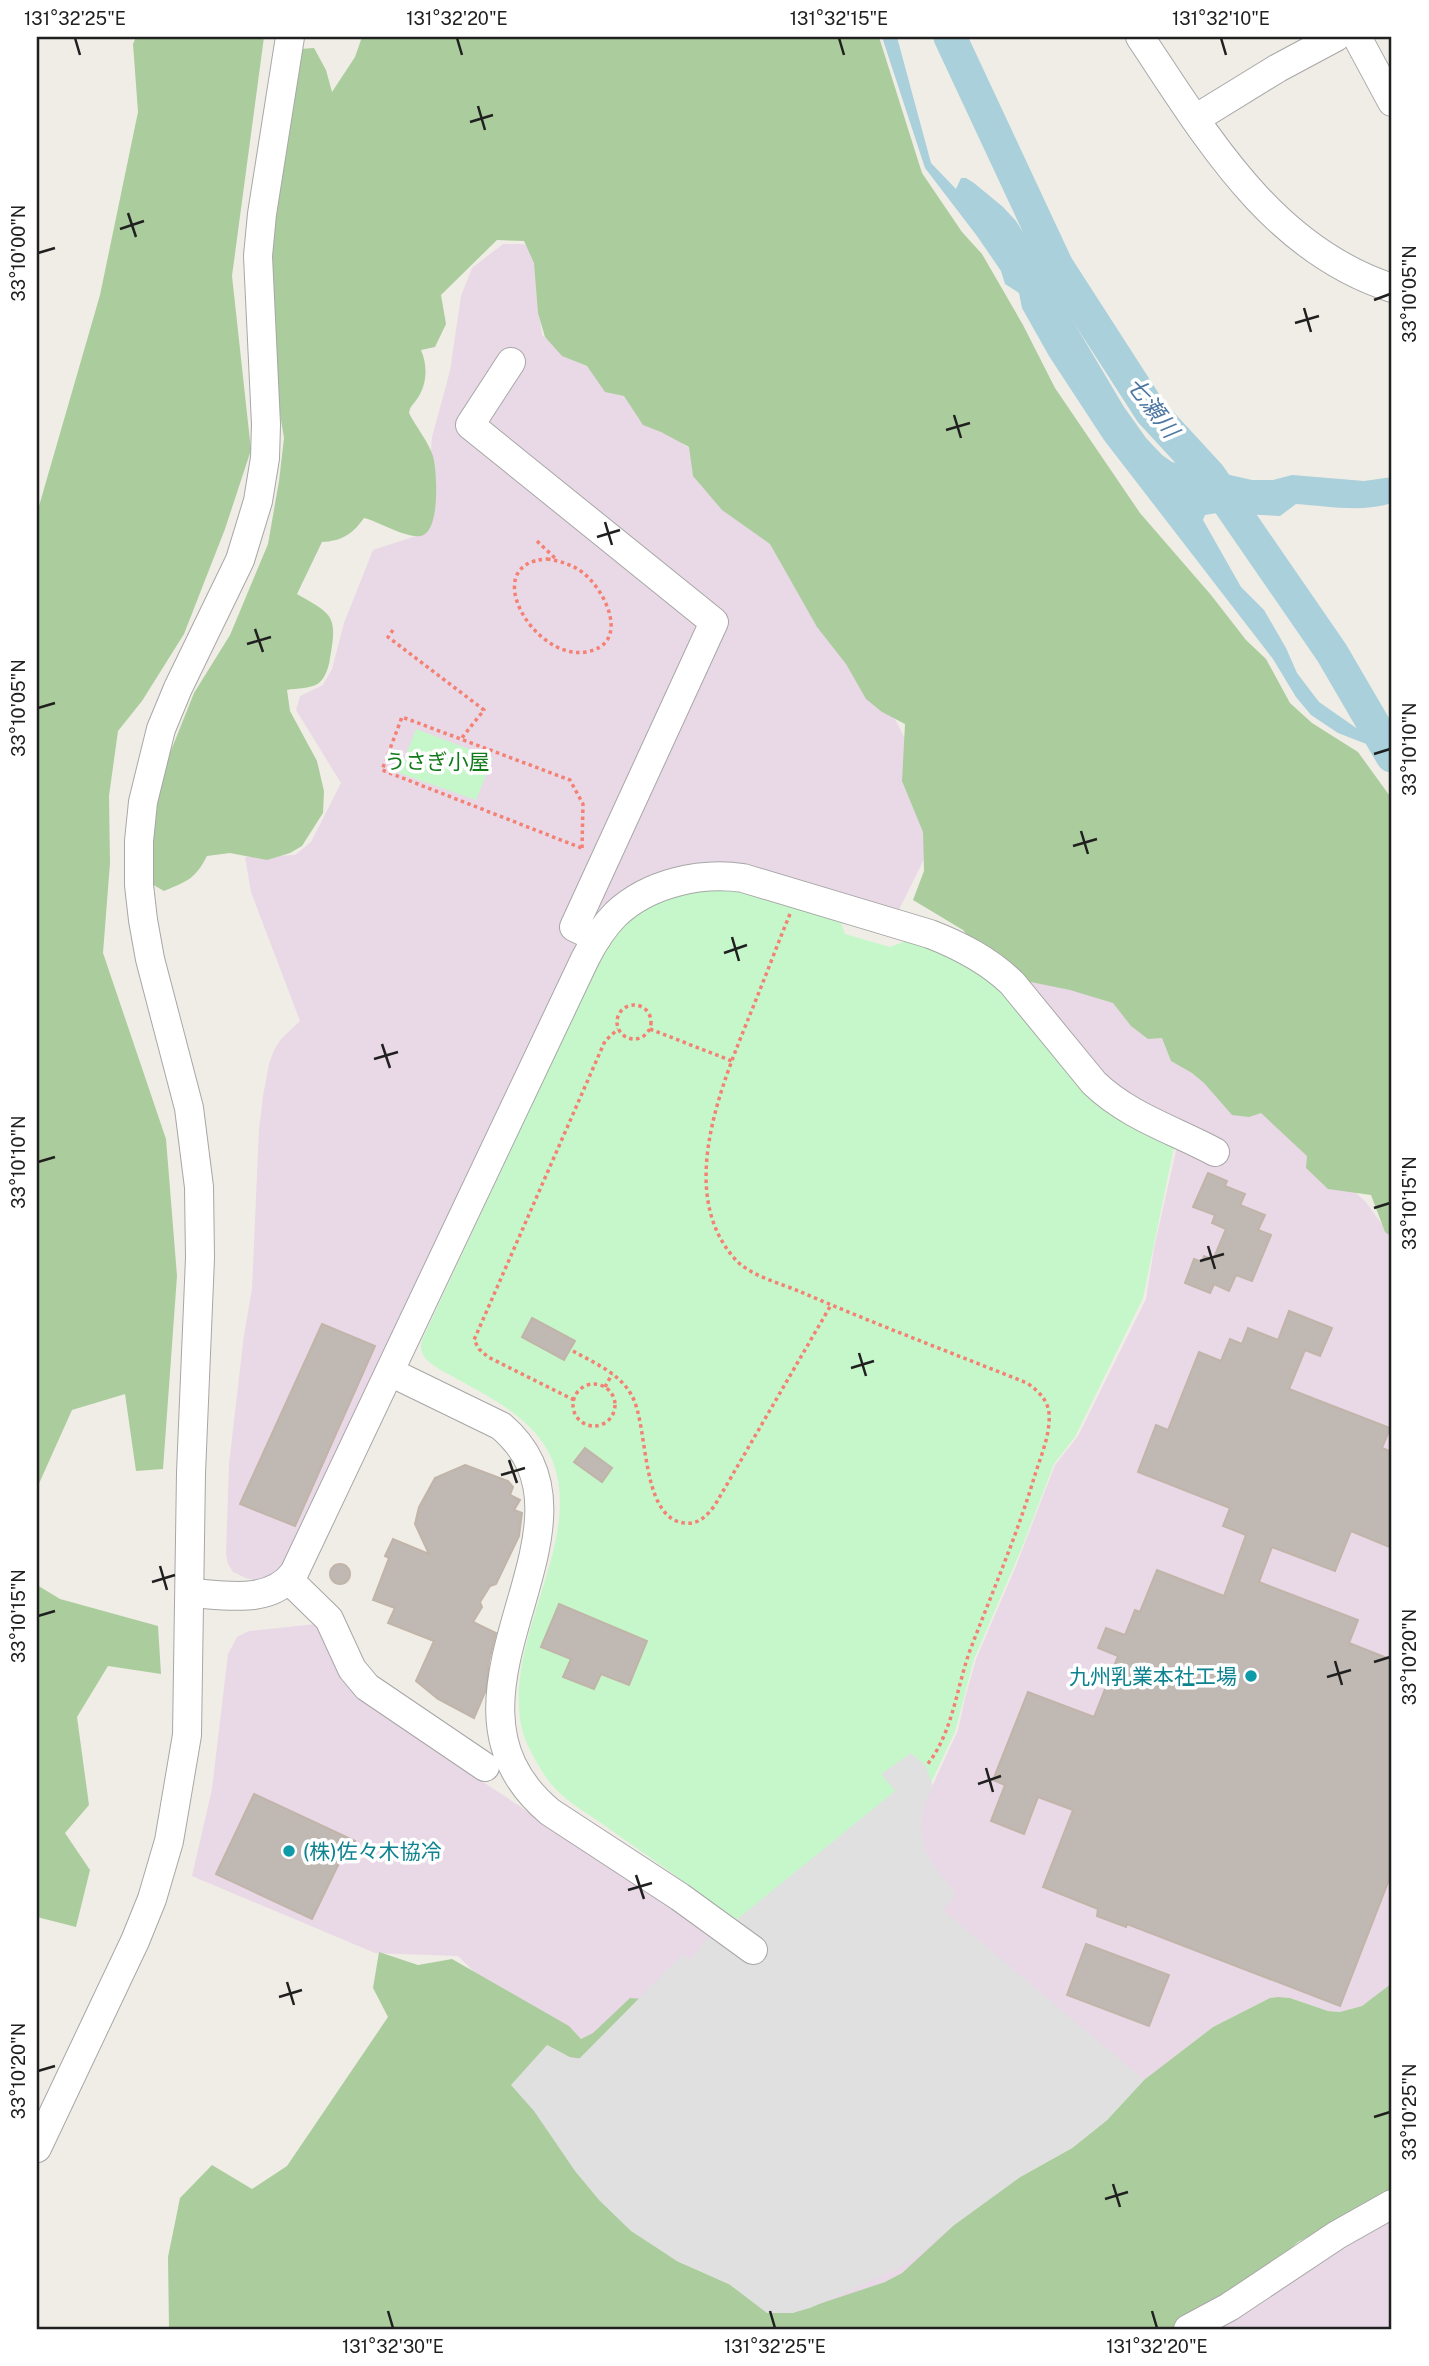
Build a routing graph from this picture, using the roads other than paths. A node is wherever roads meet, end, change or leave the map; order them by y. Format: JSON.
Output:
{"nodes":[{"id":1,"x":290,"y":37,"type":"edge"},
{"id":2,"x":1140,"y":37,"type":"edge"},
{"id":3,"x":1336,"y":37,"type":"edge"},
{"id":4,"x":1357,"y":37,"type":"edge"},
{"id":5,"x":1392,"y":102,"type":"edge"},
{"id":6,"x":1195,"y":119,"type":"junction"},
{"id":7,"x":1392,"y":288,"type":"edge"},
{"id":8,"x":511,"y":362,"type":"dead end"},
{"id":9,"x":597,"y":937,"type":"junction"},
{"id":10,"x":1215,"y":1152,"type":"dead end"},
{"id":11,"x":390,"y":1372,"type":"junction"},
{"id":12,"x":289,"y":1580,"type":"junction"},
{"id":13,"x":190,"y":1593,"type":"junction"},
{"id":14,"x":485,"y":1767,"type":"dead end"},
{"id":15,"x":753,"y":1950,"type":"dead end"},
{"id":16,"x":37,"y":2148,"type":"edge"},
{"id":17,"x":1392,"y":2204,"type":"edge"},
{"id":18,"x":1188,"y":2329,"type":"edge"}],
"edges":[{"from":1,"to":13,"type":"street"},
{"from":2,"to":6,"type":"street"},
{"from":3,"to":6,"type":"street"},
{"from":4,"to":5,"type":"street"},
{"from":6,"to":7,"type":"street"},
{"from":8,"to":9,"type":"street"},
{"from":9,"to":10,"type":"street"},
{"from":9,"to":11,"type":"street"},
{"from":11,"to":12,"type":"street"},
{"from":11,"to":15,"type":"street"},
{"from":12,"to":13,"type":"street"},
{"from":12,"to":14,"type":"street"},
{"from":13,"to":16,"type":"street"},
{"from":17,"to":18,"type":"street"}]}
